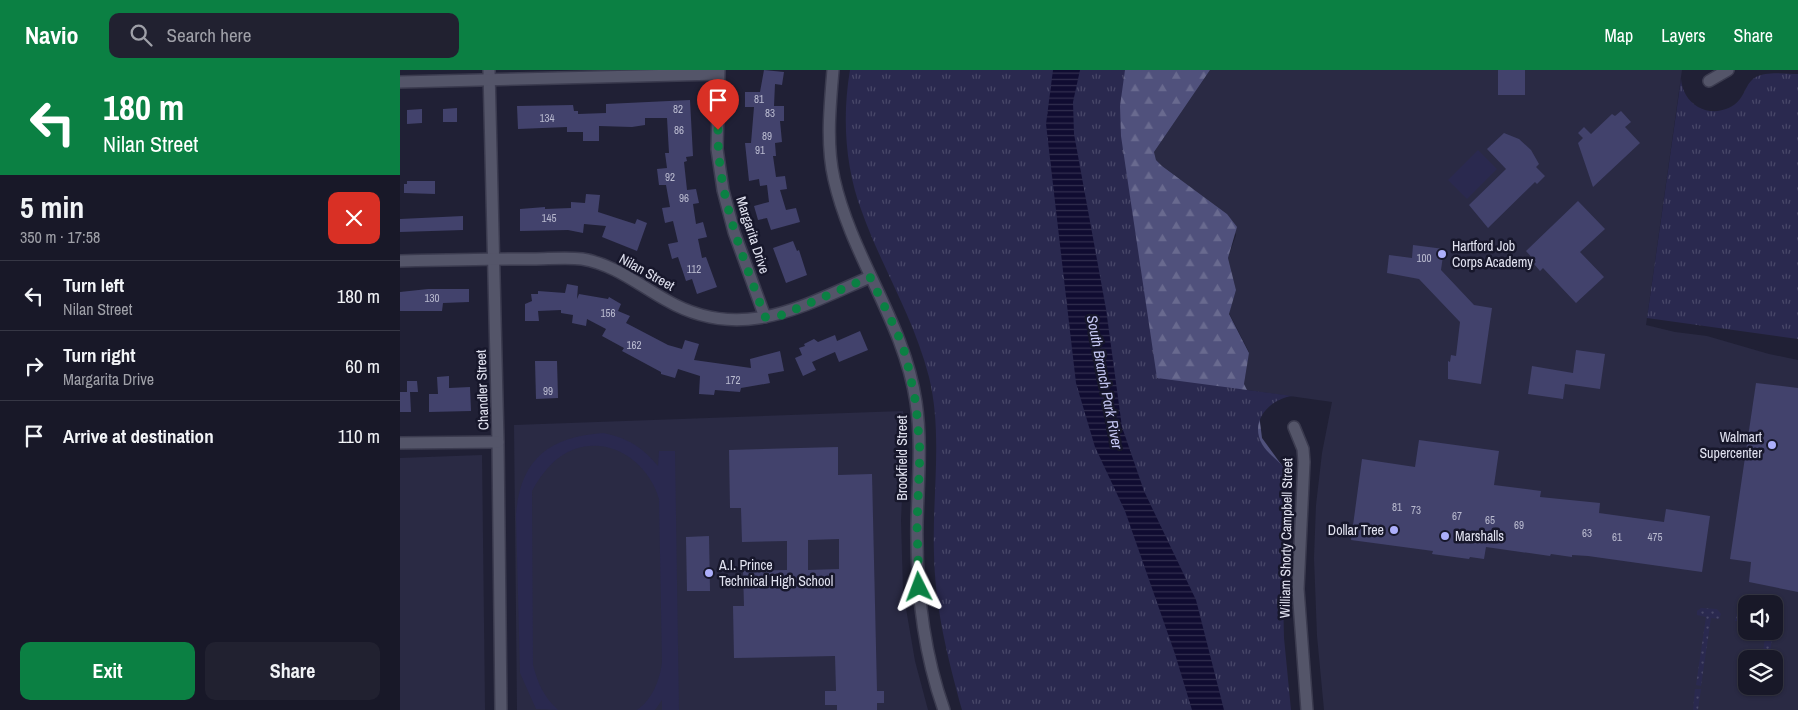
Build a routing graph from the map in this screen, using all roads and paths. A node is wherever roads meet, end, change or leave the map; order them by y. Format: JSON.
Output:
{"nodes":[{"id":1,"x":833,"y":70,"type":"edge"},
{"id":2,"x":1728,"y":70,"type":"edge"},
{"id":3,"x":718,"y":72,"type":"edge"},
{"id":4,"x":489,"y":75,"type":"edge"},
{"id":5,"x":1709,"y":80,"type":"dead end"},
{"id":6,"x":400,"y":82,"type":"edge"},
{"id":7,"x":494,"y":258,"type":"junction"},
{"id":8,"x":400,"y":261,"type":"edge"},
{"id":9,"x":870,"y":277,"type":"junction"},
{"id":10,"x":765,"y":317,"type":"junction"},
{"id":11,"x":1294,"y":428,"type":"dead end"},
{"id":12,"x":498,"y":442,"type":"junction"},
{"id":13,"x":400,"y":443,"type":"edge"},
{"id":14,"x":501,"y":710,"type":"edge"},
{"id":15,"x":944,"y":710,"type":"edge"},
{"id":16,"x":1307,"y":710,"type":"edge"}],
"edges":[{"from":1,"to":9,"type":"street","name":"Brookfield Street"},
{"from":2,"to":5,"type":"street"},
{"from":3,"to":4,"type":"street"},
{"from":3,"to":10,"type":"street","name":"Margarita Drive"},
{"from":4,"to":6,"type":"street"},
{"from":4,"to":7,"type":"street","name":"Chandler Street"},
{"from":7,"to":8,"type":"street","name":"Nilan Street"},
{"from":7,"to":10,"type":"street","name":"Nilan Street"},
{"from":7,"to":12,"type":"street","name":"Chandler Street"},
{"from":9,"to":10,"type":"street","name":"Nilan Street"},
{"from":9,"to":15,"type":"street","name":"Brookfield Street"},
{"from":11,"to":16,"type":"street","name":"William Shorty Campbell Street"},
{"from":12,"to":13,"type":"street"},
{"from":12,"to":14,"type":"street","name":"Chandler Street"}]}
